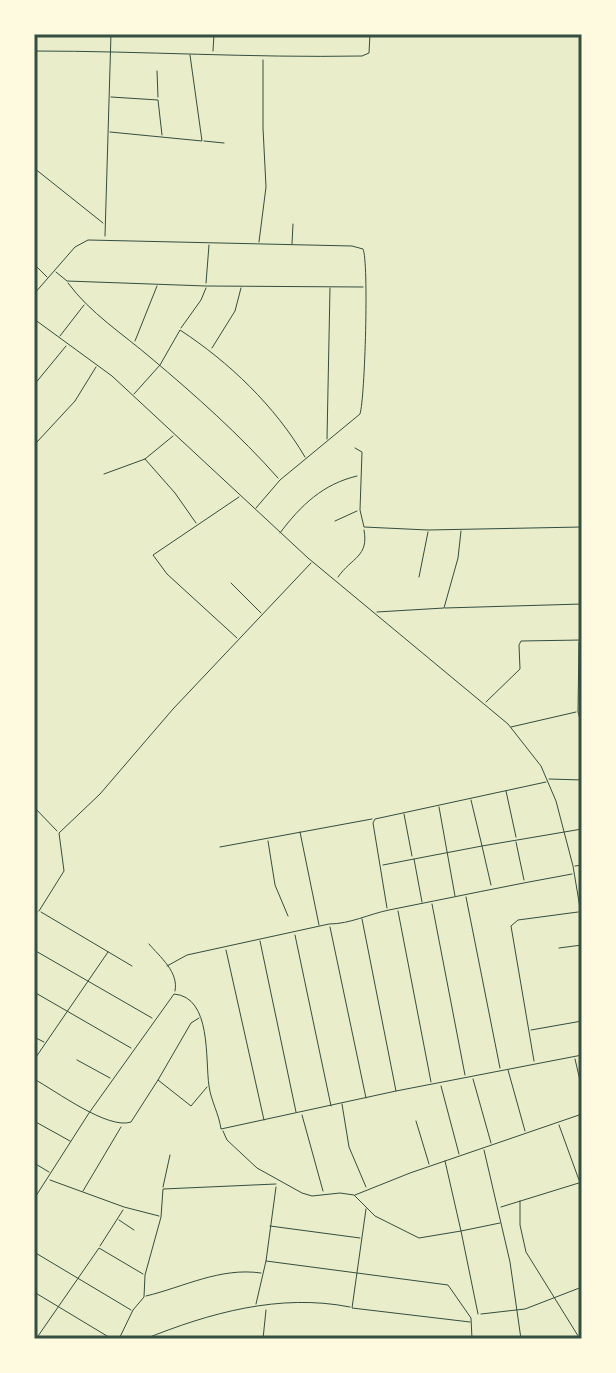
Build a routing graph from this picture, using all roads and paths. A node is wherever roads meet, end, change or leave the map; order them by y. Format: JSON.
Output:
{"nodes":[{"id":1,"x":111,"y":34,"type":"edge"},
{"id":2,"x":214,"y":34,"type":"edge"},
{"id":3,"x":370,"y":34,"type":"edge"},
{"id":4,"x":34,"y":51,"type":"edge"},
{"id":5,"x":109,"y":52,"type":"junction"},
{"id":6,"x":190,"y":52,"type":"junction"},
{"id":7,"x":212,"y":54,"type":"junction"},
{"id":8,"x":263,"y":58,"type":"junction"},
{"id":9,"x":157,"y":71,"type":"dead end"},
{"id":10,"x":108,"y":97,"type":"junction"},
{"id":11,"x":158,"y":100,"type":"junction"},
{"id":12,"x":107,"y":131,"type":"junction"},
{"id":13,"x":162,"y":137,"type":"junction"},
{"id":14,"x":202,"y":141,"type":"junction"},
{"id":15,"x":224,"y":143,"type":"dead end"},
{"id":16,"x":35,"y":169,"type":"edge"},
{"id":17,"x":293,"y":224,"type":"dead end"},
{"id":18,"x":105,"y":225,"type":"junction"},
{"id":19,"x":105,"y":239,"type":"junction"},
{"id":20,"x":209,"y":243,"type":"junction"},
{"id":21,"x":259,"y":245,"type":"junction"},
{"id":22,"x":292,"y":246,"type":"junction"},
{"id":23,"x":34,"y":264,"type":"edge"},
{"id":24,"x":55,"y":271,"type":"junction"},
{"id":25,"x":49,"y":278,"type":"junction"},
{"id":26,"x":67,"y":281,"type":"junction"},
{"id":27,"x":158,"y":284,"type":"junction"},
{"id":28,"x":206,"y":286,"type":"junction"},
{"id":29,"x":241,"y":286,"type":"junction"},
{"id":30,"x":366,"y":287,"type":"junction"},
{"id":31,"x":330,"y":288,"type":"junction"},
{"id":32,"x":34,"y":294,"type":"edge"},
{"id":33,"x":85,"y":303,"type":"junction"},
{"id":34,"x":34,"y":319,"type":"edge"},
{"id":35,"x":180,"y":330,"type":"junction"},
{"id":36,"x":60,"y":337,"type":"junction"},
{"id":37,"x":134,"y":343,"type":"junction"},
{"id":38,"x":68,"y":344,"type":"junction"},
{"id":39,"x":211,"y":350,"type":"junction"},
{"id":40,"x":97,"y":365,"type":"junction"},
{"id":41,"x":160,"y":365,"type":"junction"},
{"id":42,"x":34,"y":385,"type":"edge"},
{"id":43,"x":133,"y":396,"type":"junction"},
{"id":44,"x":175,"y":435,"type":"junction"},
{"id":45,"x":37,"y":442,"type":"dead end"},
{"id":46,"x":327,"y":442,"type":"junction"},
{"id":47,"x":355,"y":448,"type":"dead end"},
{"id":48,"x":145,"y":459,"type":"junction"},
{"id":49,"x":306,"y":459,"type":"junction"},
{"id":50,"x":104,"y":474,"type":"dead end"},
{"id":51,"x":360,"y":476,"type":"junction"},
{"id":52,"x":280,"y":480,"type":"junction"},
{"id":53,"x":240,"y":497,"type":"junction"},
{"id":54,"x":254,"y":510,"type":"junction"},
{"id":55,"x":360,"y":510,"type":"junction"},
{"id":56,"x":335,"y":521,"type":"dead end"},
{"id":57,"x":197,"y":525,"type":"junction"},
{"id":58,"x":364,"y":527,"type":"junction"},
{"id":59,"x":582,"y":527,"type":"edge"},
{"id":60,"x":462,"y":528,"type":"junction"},
{"id":61,"x":428,"y":530,"type":"junction"},
{"id":62,"x":280,"y":533,"type":"junction"},
{"id":63,"x":312,"y":561,"type":"junction"},
{"id":64,"x":419,"y":577,"type":"dead end"},
{"id":65,"x":336,"y":579,"type":"junction"},
{"id":66,"x":231,"y":583,"type":"dead end"},
{"id":67,"x":582,"y":604,"type":"edge"},
{"id":68,"x":444,"y":608,"type":"junction"},
{"id":69,"x":374,"y":613,"type":"junction"},
{"id":70,"x":263,"y":615,"type":"junction"},
{"id":71,"x":239,"y":640,"type":"junction"},
{"id":72,"x":580,"y":640,"type":"edge"},
{"id":73,"x":485,"y":704,"type":"junction"},
{"id":74,"x":582,"y":711,"type":"edge"},
{"id":75,"x":578,"y":712,"type":"junction"},
{"id":76,"x":582,"y":726,"type":"edge"},
{"id":77,"x":510,"y":727,"type":"junction"},
{"id":78,"x":548,"y":780,"type":"junction"},
{"id":79,"x":582,"y":780,"type":"edge"},
{"id":80,"x":506,"y":790,"type":"junction"},
{"id":81,"x":470,"y":798,"type":"junction"},
{"id":82,"x":438,"y":804,"type":"junction"},
{"id":83,"x":34,"y":807,"type":"edge"},
{"id":84,"x":403,"y":812,"type":"junction"},
{"id":85,"x":375,"y":819,"type":"junction"},
{"id":86,"x":582,"y":829,"type":"edge"},
{"id":87,"x":564,"y":830,"type":"junction"},
{"id":88,"x":300,"y":832,"type":"junction"},
{"id":89,"x":59,"y":833,"type":"junction"},
{"id":90,"x":268,"y":838,"type":"junction"},
{"id":91,"x":516,"y":840,"type":"junction"},
{"id":92,"x":482,"y":846,"type":"junction"},
{"id":93,"x":220,"y":847,"type":"dead end"},
{"id":94,"x":448,"y":852,"type":"junction"},
{"id":95,"x":413,"y":859,"type":"junction"},
{"id":96,"x":582,"y":865,"type":"edge"},
{"id":97,"x":381,"y":866,"type":"junction"},
{"id":98,"x":573,"y":866,"type":"junction"},
{"id":99,"x":574,"y":874,"type":"junction"},
{"id":100,"x":524,"y":882,"type":"junction"},
{"id":101,"x":492,"y":888,"type":"junction"},
{"id":102,"x":466,"y":894,"type":"junction"},
{"id":103,"x":455,"y":896,"type":"junction"},
{"id":104,"x":431,"y":902,"type":"junction"},
{"id":105,"x":580,"y":902,"type":"edge"},
{"id":106,"x":422,"y":904,"type":"junction"},
{"id":107,"x":397,"y":909,"type":"junction"},
{"id":108,"x":388,"y":910,"type":"junction"},
{"id":109,"x":39,"y":911,"type":"junction"},
{"id":110,"x":580,"y":911,"type":"edge"},
{"id":111,"x":288,"y":916,"type":"dead end"},
{"id":112,"x":34,"y":917,"type":"edge"},
{"id":113,"x":361,"y":917,"type":"junction"},
{"id":114,"x":582,"y":920,"type":"edge"},
{"id":115,"x":329,"y":924,"type":"junction"},
{"id":116,"x":320,"y":927,"type":"junction"},
{"id":117,"x":295,"y":932,"type":"junction"},
{"id":118,"x":260,"y":939,"type":"junction"},
{"id":119,"x":149,"y":944,"type":"dead end"},
{"id":120,"x":582,"y":945,"type":"edge"},
{"id":121,"x":226,"y":948,"type":"junction"},
{"id":122,"x":559,"y":948,"type":"dead end"},
{"id":123,"x":34,"y":950,"type":"edge"},
{"id":124,"x":108,"y":952,"type":"junction"},
{"id":125,"x":132,"y":966,"type":"dead end"},
{"id":126,"x":167,"y":966,"type":"junction"},
{"id":127,"x":88,"y":981,"type":"junction"},
{"id":128,"x":34,"y":992,"type":"edge"},
{"id":129,"x":174,"y":994,"type":"junction"},
{"id":130,"x":67,"y":1011,"type":"junction"},
{"id":131,"x":202,"y":1019,"type":"junction"},
{"id":132,"x":154,"y":1020,"type":"junction"},
{"id":133,"x":582,"y":1021,"type":"edge"},
{"id":134,"x":528,"y":1030,"type":"junction"},
{"id":135,"x":34,"y":1037,"type":"edge"},
{"id":136,"x":46,"y":1043,"type":"junction"},
{"id":137,"x":133,"y":1049,"type":"junction"},
{"id":138,"x":582,"y":1055,"type":"edge"},
{"id":139,"x":574,"y":1056,"type":"junction"},
{"id":140,"x":34,"y":1060,"type":"edge"},
{"id":141,"x":77,"y":1060,"type":"dead end"},
{"id":142,"x":535,"y":1064,"type":"junction"},
{"id":143,"x":508,"y":1069,"type":"junction"},
{"id":144,"x":501,"y":1071,"type":"junction"},
{"id":145,"x":472,"y":1077,"type":"junction"},
{"id":146,"x":465,"y":1078,"type":"junction"},
{"id":147,"x":34,"y":1079,"type":"edge"},
{"id":148,"x":113,"y":1079,"type":"junction"},
{"id":149,"x":158,"y":1080,"type":"junction"},
{"id":150,"x":440,"y":1083,"type":"junction"},
{"id":151,"x":209,"y":1085,"type":"junction"},
{"id":152,"x":432,"y":1085,"type":"junction"},
{"id":153,"x":582,"y":1089,"type":"edge"},
{"id":154,"x":396,"y":1091,"type":"junction"},
{"id":155,"x":366,"y":1098,"type":"junction"},
{"id":156,"x":342,"y":1103,"type":"junction"},
{"id":157,"x":331,"y":1106,"type":"junction"},
{"id":158,"x":301,"y":1112,"type":"junction"},
{"id":159,"x":89,"y":1113,"type":"junction"},
{"id":160,"x":297,"y":1113,"type":"junction"},
{"id":161,"x":582,"y":1114,"type":"edge"},
{"id":162,"x":264,"y":1120,"type":"junction"},
{"id":163,"x":34,"y":1121,"type":"edge"},
{"id":164,"x":416,"y":1121,"type":"dead end"},
{"id":165,"x":558,"y":1122,"type":"junction"},
{"id":166,"x":122,"y":1124,"type":"junction"},
{"id":167,"x":221,"y":1129,"type":"junction"},
{"id":168,"x":525,"y":1133,"type":"junction"},
{"id":169,"x":73,"y":1142,"type":"junction"},
{"id":170,"x":492,"y":1145,"type":"junction"},
{"id":171,"x":484,"y":1149,"type":"junction"},
{"id":172,"x":170,"y":1155,"type":"dead end"},
{"id":173,"x":460,"y":1157,"type":"junction"},
{"id":174,"x":445,"y":1161,"type":"junction"},
{"id":175,"x":34,"y":1163,"type":"edge"},
{"id":176,"x":430,"y":1167,"type":"junction"},
{"id":177,"x":51,"y":1173,"type":"junction"},
{"id":178,"x":47,"y":1180,"type":"junction"},
{"id":179,"x":277,"y":1180,"type":"junction"},
{"id":180,"x":581,"y":1182,"type":"edge"},
{"id":181,"x":276,"y":1184,"type":"junction"},
{"id":182,"x":163,"y":1189,"type":"junction"},
{"id":183,"x":367,"y":1190,"type":"junction"},
{"id":184,"x":83,"y":1192,"type":"junction"},
{"id":185,"x":324,"y":1193,"type":"junction"},
{"id":186,"x":354,"y":1195,"type":"junction"},
{"id":187,"x":34,"y":1199,"type":"edge"},
{"id":188,"x":520,"y":1201,"type":"junction"},
{"id":189,"x":367,"y":1206,"type":"junction"},
{"id":190,"x":124,"y":1207,"type":"junction"},
{"id":191,"x":499,"y":1208,"type":"junction"},
{"id":192,"x":161,"y":1217,"type":"junction"},
{"id":193,"x":117,"y":1219,"type":"junction"},
{"id":194,"x":500,"y":1223,"type":"junction"},
{"id":195,"x":270,"y":1226,"type":"junction"},
{"id":196,"x":134,"y":1230,"type":"dead end"},
{"id":197,"x":461,"y":1231,"type":"junction"},
{"id":198,"x":363,"y":1238,"type":"junction"},
{"id":199,"x":580,"y":1239,"type":"dead end"},
{"id":200,"x":582,"y":1243,"type":"edge"},
{"id":201,"x":99,"y":1248,"type":"junction"},
{"id":202,"x":34,"y":1252,"type":"edge"},
{"id":203,"x":266,"y":1261,"type":"junction"},
{"id":204,"x":359,"y":1272,"type":"junction"},
{"id":205,"x":263,"y":1274,"type":"junction"},
{"id":206,"x":145,"y":1275,"type":"junction"},
{"id":207,"x":80,"y":1278,"type":"junction"},
{"id":208,"x":582,"y":1287,"type":"edge"},
{"id":209,"x":34,"y":1292,"type":"edge"},
{"id":210,"x":144,"y":1297,"type":"junction"},
{"id":211,"x":553,"y":1299,"type":"junction"},
{"id":212,"x":256,"y":1307,"type":"junction"},
{"id":213,"x":266,"y":1307,"type":"junction"},
{"id":214,"x":59,"y":1308,"type":"junction"},
{"id":215,"x":352,"y":1308,"type":"junction"},
{"id":216,"x":133,"y":1310,"type":"junction"},
{"id":217,"x":515,"y":1310,"type":"junction"},
{"id":218,"x":478,"y":1314,"type":"junction"},
{"id":219,"x":471,"y":1320,"type":"junction"},
{"id":220,"x":35,"y":1339,"type":"edge"},
{"id":221,"x":112,"y":1339,"type":"edge"},
{"id":222,"x":119,"y":1339,"type":"edge"},
{"id":223,"x":145,"y":1339,"type":"edge"},
{"id":224,"x":263,"y":1339,"type":"edge"},
{"id":225,"x":272,"y":1339,"type":"edge"},
{"id":226,"x":307,"y":1339,"type":"edge"},
{"id":227,"x":472,"y":1339,"type":"edge"},
{"id":228,"x":521,"y":1339,"type":"edge"},
{"id":229,"x":580,"y":1339,"type":"edge"}],
"edges":[{"from":1,"to":5,"type":"street"},
{"from":2,"to":7,"type":"street"},
{"from":3,"to":8,"type":"street"},
{"from":4,"to":5,"type":"street"},
{"from":5,"to":6,"type":"street"},
{"from":5,"to":10,"type":"street"},
{"from":6,"to":7,"type":"street"},
{"from":6,"to":14,"type":"street"},
{"from":7,"to":8,"type":"street"},
{"from":8,"to":21,"type":"street"},
{"from":9,"to":11,"type":"street"},
{"from":10,"to":11,"type":"street"},
{"from":10,"to":12,"type":"street"},
{"from":11,"to":13,"type":"street"},
{"from":12,"to":13,"type":"street"},
{"from":12,"to":18,"type":"street"},
{"from":13,"to":14,"type":"street"},
{"from":14,"to":15,"type":"street"},
{"from":16,"to":18,"type":"street"},
{"from":17,"to":22,"type":"street"},
{"from":18,"to":19,"type":"street"},
{"from":19,"to":20,"type":"street"},
{"from":19,"to":24,"type":"street"},
{"from":20,"to":21,"type":"street"},
{"from":20,"to":28,"type":"street"},
{"from":21,"to":22,"type":"street"},
{"from":22,"to":30,"type":"street"},
{"from":23,"to":25,"type":"street"},
{"from":24,"to":25,"type":"street"},
{"from":24,"to":26,"type":"street"},
{"from":25,"to":32,"type":"street"},
{"from":26,"to":27,"type":"street"},
{"from":26,"to":33,"type":"street"},
{"from":27,"to":28,"type":"street"},
{"from":27,"to":37,"type":"street"},
{"from":28,"to":29,"type":"street"},
{"from":28,"to":35,"type":"street"},
{"from":29,"to":31,"type":"street"},
{"from":29,"to":39,"type":"street"},
{"from":30,"to":31,"type":"street"},
{"from":30,"to":46,"type":"street"},
{"from":31,"to":46,"type":"street"},
{"from":33,"to":36,"type":"street"},
{"from":33,"to":37,"type":"street"},
{"from":34,"to":36,"type":"street"},
{"from":35,"to":39,"type":"street"},
{"from":35,"to":41,"type":"street"},
{"from":36,"to":38,"type":"street"},
{"from":37,"to":41,"type":"street"},
{"from":38,"to":40,"type":"street"},
{"from":38,"to":42,"type":"street"},
{"from":39,"to":49,"type":"street"},
{"from":40,"to":43,"type":"street"},
{"from":40,"to":45,"type":"street"},
{"from":41,"to":43,"type":"street"},
{"from":41,"to":52,"type":"street"},
{"from":43,"to":44,"type":"street"},
{"from":44,"to":48,"type":"street"},
{"from":44,"to":53,"type":"street"},
{"from":46,"to":49,"type":"street"},
{"from":47,"to":51,"type":"street"},
{"from":48,"to":50,"type":"street"},
{"from":48,"to":57,"type":"street"},
{"from":49,"to":52,"type":"street"},
{"from":51,"to":55,"type":"street"},
{"from":51,"to":62,"type":"street"},
{"from":52,"to":54,"type":"street"},
{"from":53,"to":54,"type":"street"},
{"from":53,"to":57,"type":"street"},
{"from":54,"to":62,"type":"street"},
{"from":55,"to":56,"type":"street"},
{"from":55,"to":58,"type":"street"},
{"from":57,"to":71,"type":"street"},
{"from":58,"to":61,"type":"street"},
{"from":58,"to":65,"type":"street"},
{"from":59,"to":60,"type":"street"},
{"from":60,"to":61,"type":"street"},
{"from":60,"to":68,"type":"street"},
{"from":61,"to":64,"type":"street"},
{"from":62,"to":63,"type":"street"},
{"from":63,"to":65,"type":"street"},
{"from":63,"to":70,"type":"street"},
{"from":65,"to":69,"type":"street"},
{"from":66,"to":70,"type":"street"},
{"from":67,"to":68,"type":"street"},
{"from":68,"to":69,"type":"street"},
{"from":69,"to":73,"type":"street"},
{"from":70,"to":71,"type":"street"},
{"from":71,"to":89,"type":"street"},
{"from":72,"to":73,"type":"street"},
{"from":72,"to":75,"type":"street"},
{"from":73,"to":77,"type":"street"},
{"from":74,"to":75,"type":"street"},
{"from":75,"to":76,"type":"street"},
{"from":75,"to":77,"type":"street"},
{"from":77,"to":78,"type":"street"},
{"from":78,"to":79,"type":"street"},
{"from":78,"to":80,"type":"street"},
{"from":78,"to":87,"type":"street"},
{"from":80,"to":81,"type":"street"},
{"from":80,"to":91,"type":"street"},
{"from":81,"to":82,"type":"street"},
{"from":81,"to":92,"type":"street"},
{"from":82,"to":84,"type":"street"},
{"from":82,"to":94,"type":"street"},
{"from":83,"to":89,"type":"street"},
{"from":84,"to":85,"type":"street"},
{"from":84,"to":95,"type":"street"},
{"from":85,"to":88,"type":"street"},
{"from":85,"to":97,"type":"street"},
{"from":86,"to":87,"type":"street"},
{"from":87,"to":91,"type":"street"},
{"from":87,"to":98,"type":"street"},
{"from":88,"to":90,"type":"street"},
{"from":88,"to":116,"type":"street"},
{"from":89,"to":109,"type":"street"},
{"from":90,"to":93,"type":"street"},
{"from":90,"to":111,"type":"street"},
{"from":91,"to":92,"type":"street"},
{"from":91,"to":100,"type":"street"},
{"from":92,"to":94,"type":"street"},
{"from":92,"to":101,"type":"street"},
{"from":94,"to":95,"type":"street"},
{"from":94,"to":103,"type":"street"},
{"from":95,"to":97,"type":"street"},
{"from":95,"to":106,"type":"street"},
{"from":96,"to":98,"type":"street"},
{"from":97,"to":108,"type":"street"},
{"from":98,"to":99,"type":"street"},
{"from":99,"to":100,"type":"street"},
{"from":99,"to":105,"type":"street"},
{"from":100,"to":101,"type":"street"},
{"from":101,"to":102,"type":"street"},
{"from":102,"to":103,"type":"street"},
{"from":102,"to":144,"type":"street"},
{"from":103,"to":104,"type":"street"},
{"from":104,"to":106,"type":"street"},
{"from":104,"to":146,"type":"street"},
{"from":105,"to":110,"type":"street"},
{"from":106,"to":107,"type":"street"},
{"from":107,"to":108,"type":"street"},
{"from":107,"to":152,"type":"street"},
{"from":108,"to":113,"type":"street"},
{"from":109,"to":112,"type":"street"},
{"from":109,"to":124,"type":"street"},
{"from":110,"to":114,"type":"street"},
{"from":110,"to":134,"type":"street"},
{"from":113,"to":115,"type":"street"},
{"from":113,"to":154,"type":"street"},
{"from":115,"to":116,"type":"street"},
{"from":115,"to":155,"type":"street"},
{"from":116,"to":117,"type":"street"},
{"from":117,"to":118,"type":"street"},
{"from":117,"to":157,"type":"street"},
{"from":118,"to":121,"type":"street"},
{"from":118,"to":160,"type":"street"},
{"from":119,"to":126,"type":"street"},
{"from":120,"to":122,"type":"street"},
{"from":121,"to":126,"type":"street"},
{"from":121,"to":162,"type":"street"},
{"from":123,"to":127,"type":"street"},
{"from":124,"to":125,"type":"street"},
{"from":124,"to":127,"type":"street"},
{"from":126,"to":129,"type":"street"},
{"from":127,"to":130,"type":"street"},
{"from":127,"to":132,"type":"street"},
{"from":128,"to":130,"type":"street"},
{"from":129,"to":131,"type":"street"},
{"from":129,"to":132,"type":"street"},
{"from":130,"to":136,"type":"street"},
{"from":130,"to":137,"type":"street"},
{"from":131,"to":149,"type":"street"},
{"from":131,"to":151,"type":"street"},
{"from":132,"to":137,"type":"street"},
{"from":133,"to":134,"type":"street"},
{"from":134,"to":142,"type":"street"},
{"from":135,"to":136,"type":"street"},
{"from":136,"to":140,"type":"street"},
{"from":137,"to":148,"type":"street"},
{"from":138,"to":139,"type":"street"},
{"from":139,"to":142,"type":"street"},
{"from":139,"to":153,"type":"street"},
{"from":141,"to":148,"type":"street"},
{"from":142,"to":143,"type":"street"},
{"from":143,"to":144,"type":"street"},
{"from":143,"to":168,"type":"street"},
{"from":144,"to":145,"type":"street"},
{"from":145,"to":146,"type":"street"},
{"from":145,"to":170,"type":"street"},
{"from":146,"to":150,"type":"street"},
{"from":147,"to":159,"type":"street"},
{"from":148,"to":159,"type":"street"},
{"from":149,"to":151,"type":"street"},
{"from":149,"to":166,"type":"street"},
{"from":150,"to":152,"type":"street"},
{"from":150,"to":173,"type":"street"},
{"from":151,"to":167,"type":"street"},
{"from":152,"to":154,"type":"street"},
{"from":154,"to":155,"type":"street"},
{"from":155,"to":156,"type":"street"},
{"from":156,"to":157,"type":"street"},
{"from":156,"to":183,"type":"street"},
{"from":157,"to":158,"type":"street"},
{"from":158,"to":160,"type":"street"},
{"from":158,"to":185,"type":"street"},
{"from":159,"to":166,"type":"street"},
{"from":159,"to":169,"type":"street"},
{"from":160,"to":162,"type":"street"},
{"from":161,"to":165,"type":"street"},
{"from":162,"to":167,"type":"street"},
{"from":163,"to":169,"type":"street"},
{"from":164,"to":176,"type":"street"},
{"from":165,"to":168,"type":"street"},
{"from":165,"to":180,"type":"street"},
{"from":166,"to":184,"type":"street"},
{"from":167,"to":179,"type":"street"},
{"from":168,"to":170,"type":"street"},
{"from":169,"to":177,"type":"street"},
{"from":170,"to":171,"type":"street"},
{"from":171,"to":173,"type":"street"},
{"from":171,"to":191,"type":"street"},
{"from":172,"to":182,"type":"street"},
{"from":173,"to":174,"type":"street"},
{"from":174,"to":176,"type":"street"},
{"from":174,"to":197,"type":"street"},
{"from":175,"to":177,"type":"street"},
{"from":176,"to":183,"type":"street"},
{"from":177,"to":178,"type":"street"},
{"from":178,"to":184,"type":"street"},
{"from":178,"to":187,"type":"street"},
{"from":179,"to":181,"type":"street"},
{"from":179,"to":185,"type":"street"},
{"from":180,"to":188,"type":"street"},
{"from":181,"to":182,"type":"street"},
{"from":181,"to":195,"type":"street"},
{"from":182,"to":192,"type":"street"},
{"from":183,"to":186,"type":"street"},
{"from":184,"to":190,"type":"street"},
{"from":185,"to":186,"type":"street"},
{"from":186,"to":189,"type":"street"},
{"from":188,"to":191,"type":"street"},
{"from":188,"to":211,"type":"street"},
{"from":189,"to":197,"type":"street"},
{"from":189,"to":198,"type":"street"},
{"from":190,"to":192,"type":"street"},
{"from":190,"to":193,"type":"street"},
{"from":191,"to":194,"type":"street"},
{"from":192,"to":206,"type":"street"},
{"from":193,"to":196,"type":"street"},
{"from":193,"to":201,"type":"street"},
{"from":194,"to":197,"type":"street"},
{"from":194,"to":217,"type":"street"},
{"from":195,"to":198,"type":"street"},
{"from":195,"to":203,"type":"street"},
{"from":197,"to":218,"type":"street"},
{"from":198,"to":204,"type":"street"},
{"from":199,"to":200,"type":"street"},
{"from":201,"to":206,"type":"street"},
{"from":201,"to":207,"type":"street"},
{"from":202,"to":207,"type":"street"},
{"from":203,"to":204,"type":"street"},
{"from":203,"to":205,"type":"street"},
{"from":204,"to":215,"type":"street"},
{"from":204,"to":219,"type":"street"},
{"from":205,"to":210,"type":"street"},
{"from":205,"to":212,"type":"street"},
{"from":206,"to":210,"type":"street"},
{"from":207,"to":214,"type":"street"},
{"from":207,"to":216,"type":"street"},
{"from":208,"to":211,"type":"street"},
{"from":209,"to":214,"type":"street"},
{"from":210,"to":216,"type":"street"},
{"from":211,"to":217,"type":"street"},
{"from":211,"to":229,"type":"street"},
{"from":212,"to":213,"type":"street"},
{"from":212,"to":223,"type":"street"},
{"from":213,"to":215,"type":"street"},
{"from":213,"to":224,"type":"street"},
{"from":214,"to":220,"type":"street"},
{"from":214,"to":221,"type":"street"},
{"from":215,"to":219,"type":"street"},
{"from":216,"to":222,"type":"street"},
{"from":217,"to":218,"type":"street"},
{"from":217,"to":228,"type":"street"},
{"from":218,"to":219,"type":"street"},
{"from":219,"to":227,"type":"street"},
{"from":225,"to":226,"type":"street"}]}
